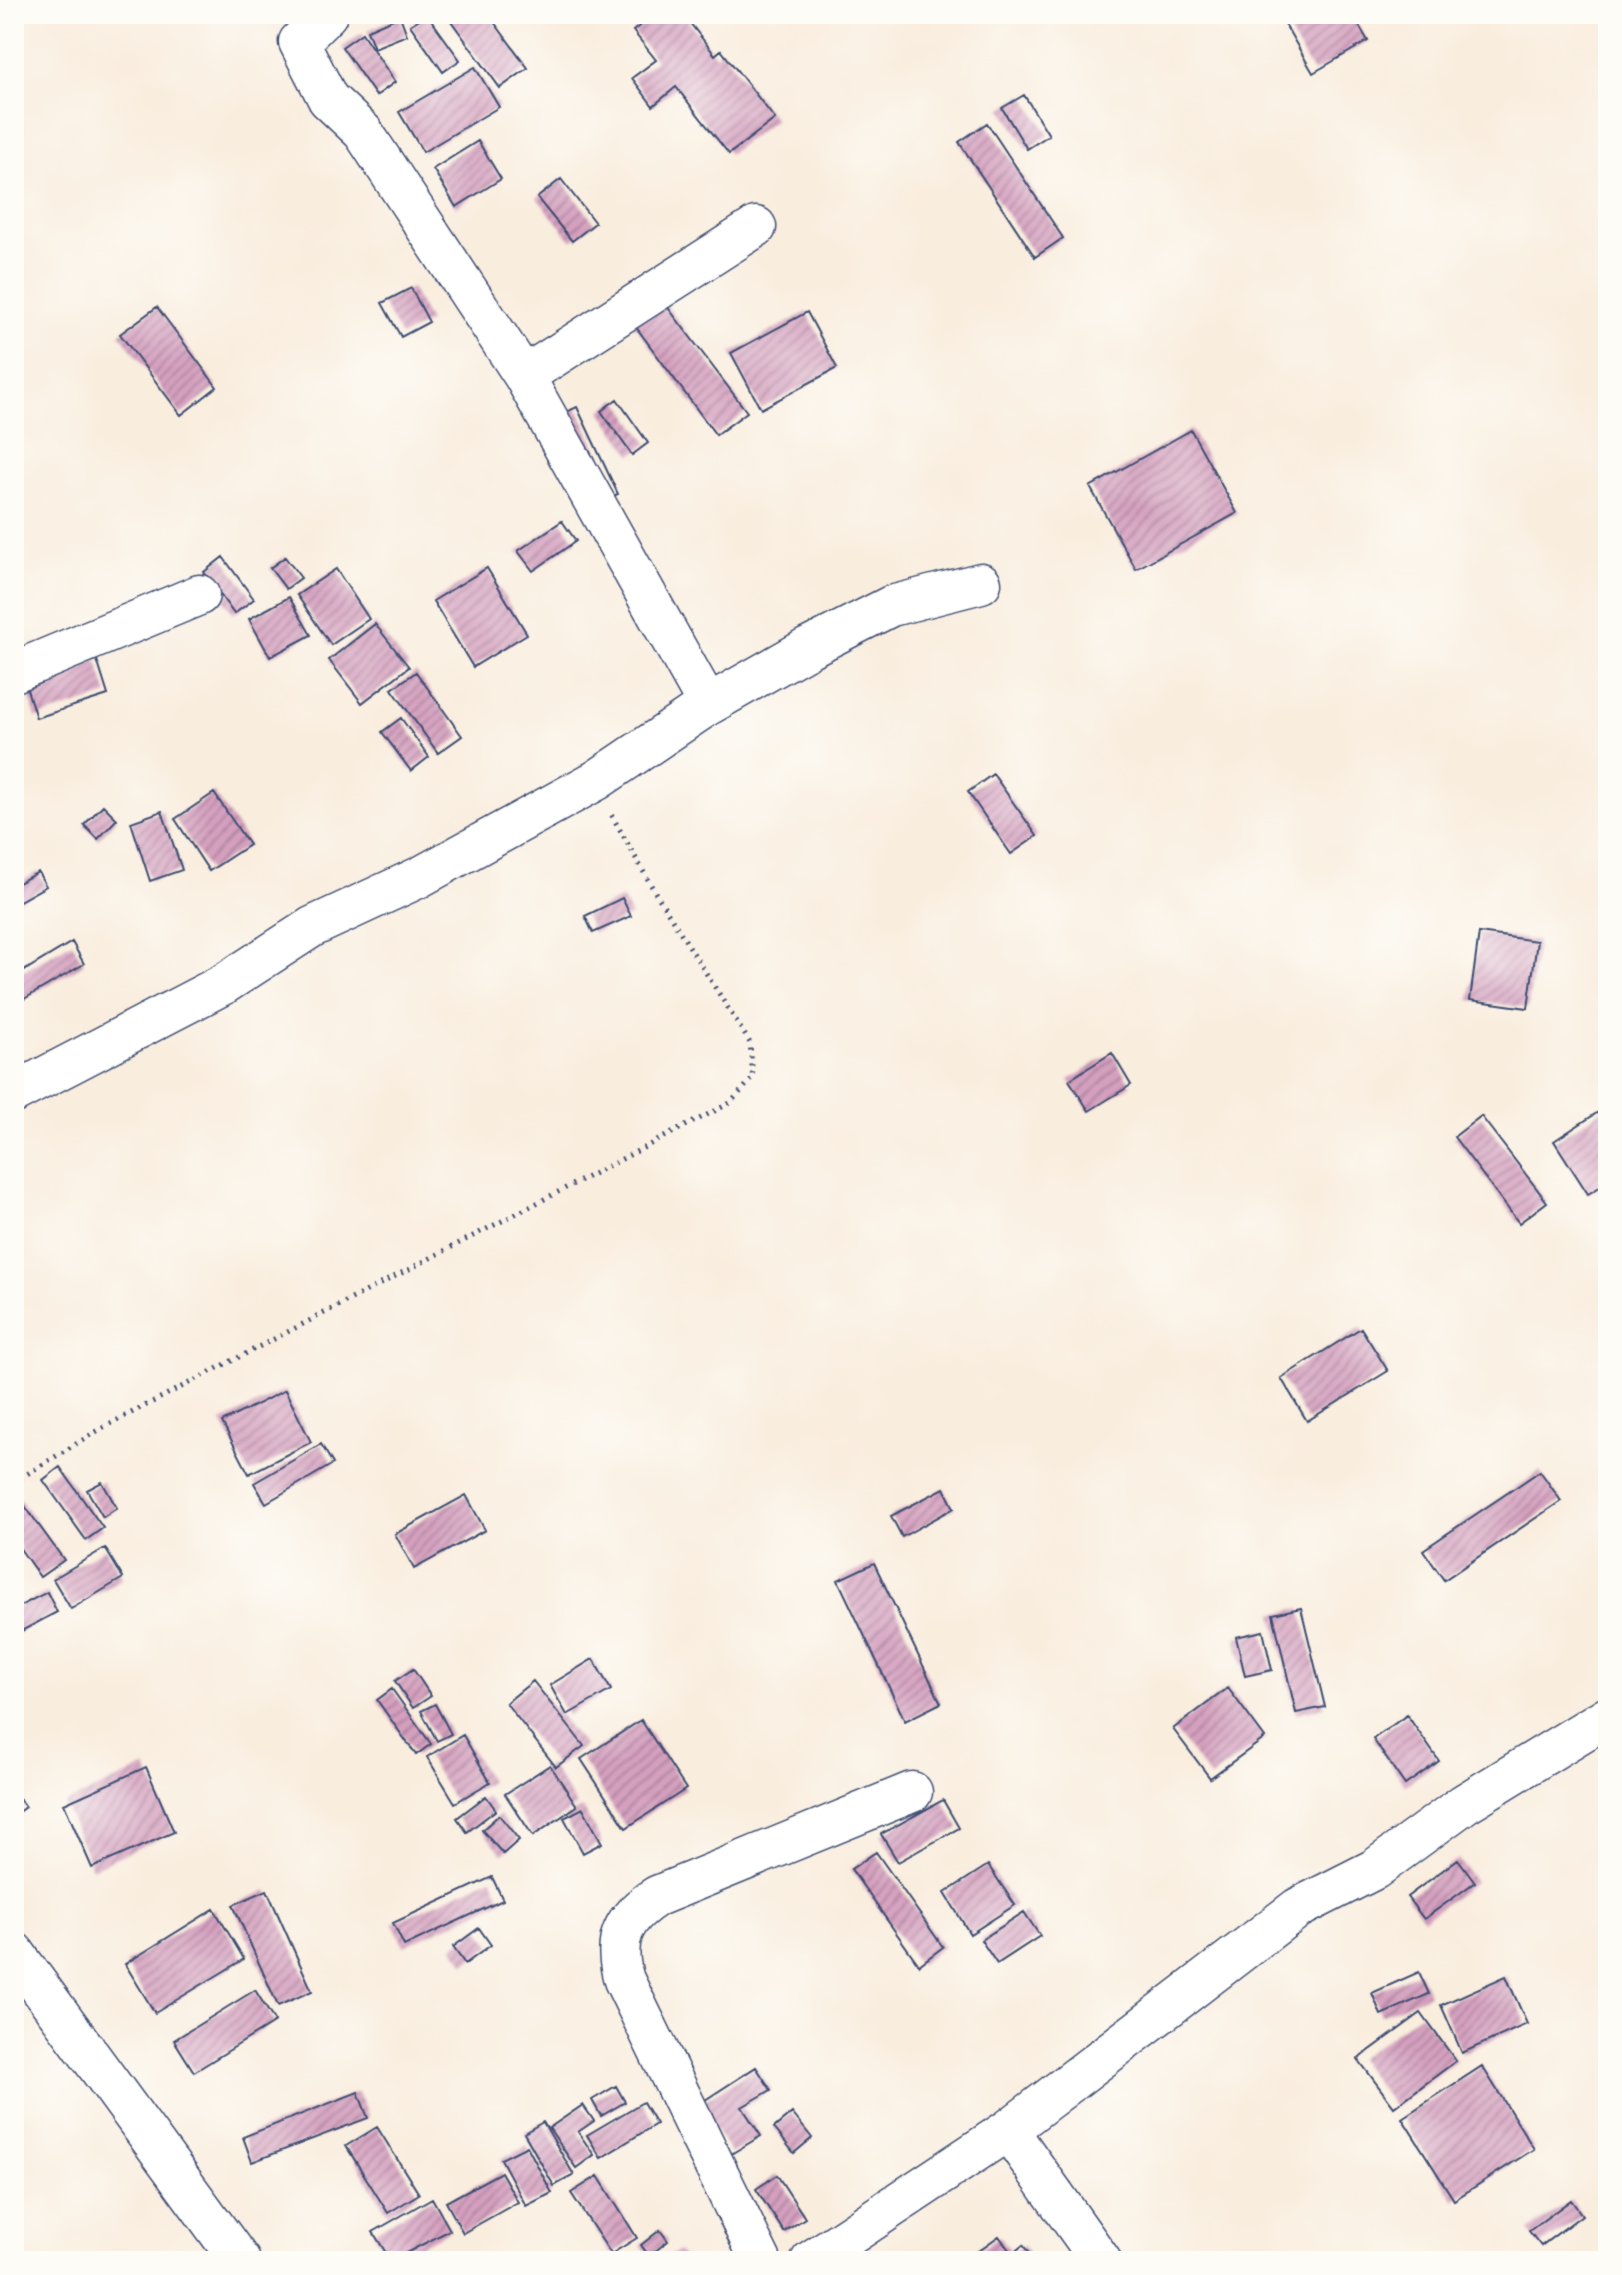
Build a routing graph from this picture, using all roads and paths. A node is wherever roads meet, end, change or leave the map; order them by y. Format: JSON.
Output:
{"nodes":[{"id":1,"x":327,"y":14,"type":"edge"},
{"id":2,"x":756,"y":227,"type":"dead end"},
{"id":3,"x":524,"y":376,"type":"junction"},
{"id":4,"x":981,"y":583,"type":"dead end"},
{"id":5,"x":199,"y":595,"type":"dead end"},
{"id":6,"x":14,"y":672,"type":"edge"},
{"id":7,"x":708,"y":705,"type":"junction"},
{"id":8,"x":597,"y":780,"type":"junction"},
{"id":9,"x":14,"y":1093,"type":"edge"},
{"id":10,"x":14,"y":1482,"type":"edge"},
{"id":11,"x":1608,"y":1716,"type":"edge"},
{"id":12,"x":912,"y":1792,"type":"dead end"},
{"id":13,"x":14,"y":1952,"type":"edge"},
{"id":14,"x":1008,"y":2130,"type":"junction"},
{"id":15,"x":240,"y":2261,"type":"edge"},
{"id":16,"x":761,"y":2261,"type":"edge"},
{"id":17,"x":811,"y":2261,"type":"edge"},
{"id":18,"x":1101,"y":2261,"type":"edge"}],
"edges":[{"from":1,"to":3,"type":"street"},
{"from":2,"to":3,"type":"street"},
{"from":3,"to":7,"type":"street"},
{"from":4,"to":7,"type":"street"},
{"from":5,"to":6,"type":"street"},
{"from":7,"to":8,"type":"street"},
{"from":8,"to":9,"type":"street"},
{"from":8,"to":10,"type":"path"},
{"from":11,"to":14,"type":"street"},
{"from":12,"to":16,"type":"street"},
{"from":13,"to":15,"type":"street"},
{"from":14,"to":17,"type":"street"},
{"from":14,"to":18,"type":"street"}]}
